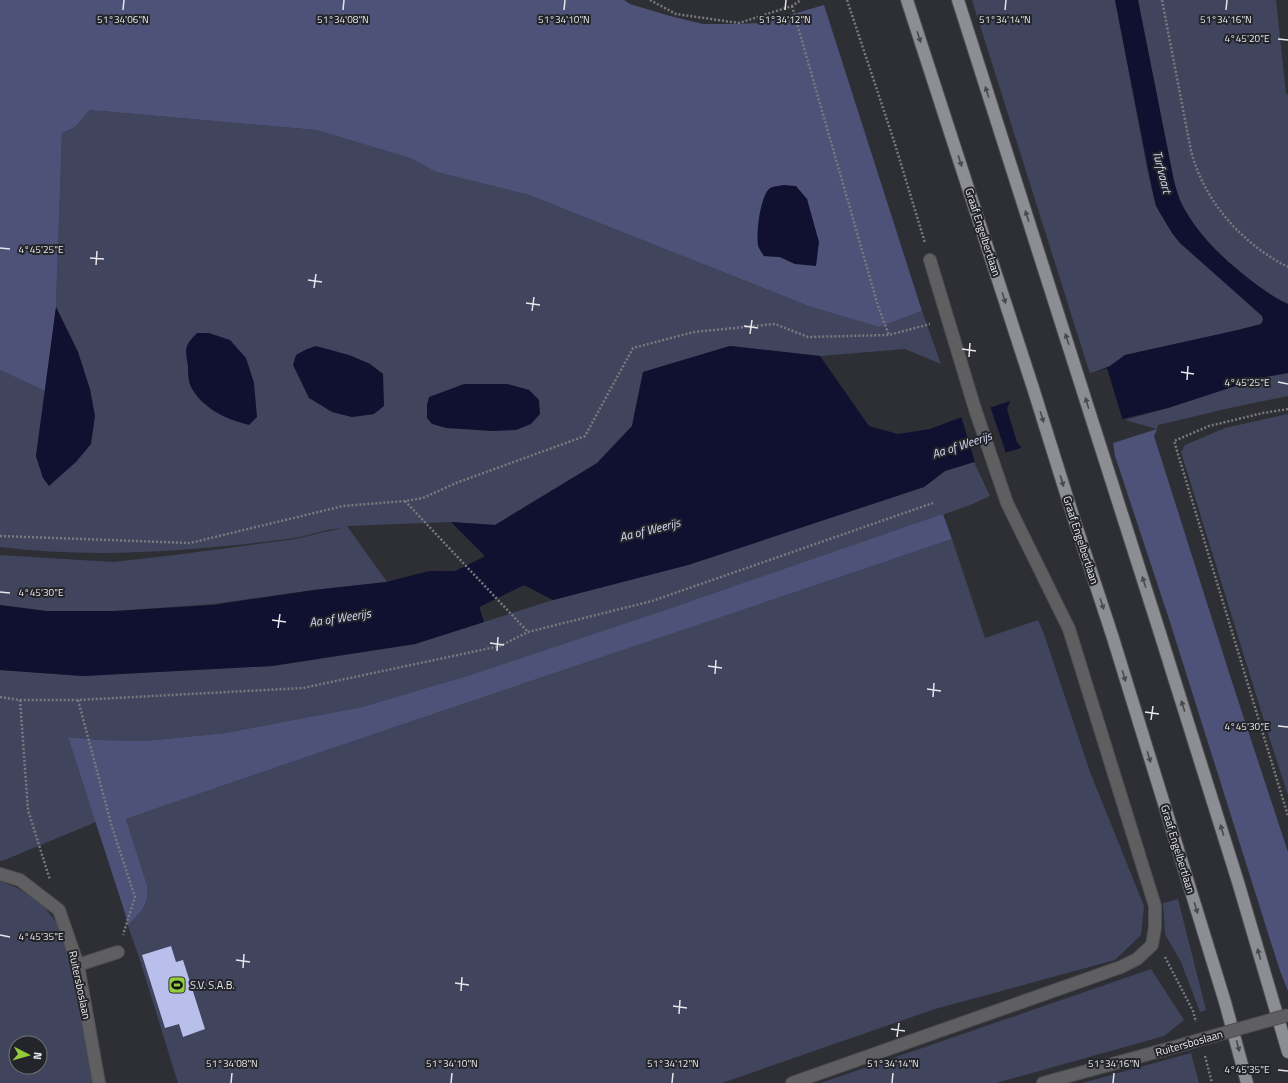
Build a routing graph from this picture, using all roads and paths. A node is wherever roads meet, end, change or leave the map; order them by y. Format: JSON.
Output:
{"nodes":[{"id":1,"x":650,"y":0,"type":"edge"},
{"id":2,"x":801,"y":0,"type":"edge"},
{"id":3,"x":847,"y":0,"type":"edge"},
{"id":4,"x":907,"y":0,"type":"edge"},
{"id":5,"x":958,"y":0,"type":"edge"},
{"id":6,"x":1162,"y":0,"type":"edge"},
{"id":7,"x":792,"y":6,"type":"junction"},
{"id":8,"x":930,"y":260,"type":"joint"},
{"id":9,"x":1288,"y":267,"type":"edge"},
{"id":10,"x":948,"y":319,"type":"junction"},
{"id":11,"x":889,"y":335,"type":"junction"},
{"id":12,"x":1288,"y":409,"type":"edge"},
{"id":13,"x":405,"y":501,"type":"junction"},
{"id":14,"x":933,"y":503,"type":"dead end"},
{"id":15,"x":0,"y":536,"type":"edge"},
{"id":16,"x":528,"y":632,"type":"junction"},
{"id":17,"x":0,"y":697,"type":"edge"},
{"id":18,"x":20,"y":700,"type":"junction"},
{"id":19,"x":78,"y":700,"type":"junction"},
{"id":20,"x":1288,"y":816,"type":"edge"},
{"id":21,"x":0,"y":874,"type":"edge"},
{"id":22,"x":50,"y":882,"type":"dead end"},
{"id":23,"x":1152,"y":945,"type":"junction"},
{"id":24,"x":118,"y":952,"type":"joint"},
{"id":25,"x":78,"y":965,"type":"junction"},
{"id":26,"x":1288,"y":1015,"type":"edge"},
{"id":27,"x":1197,"y":1025,"type":"dead end"},
{"id":28,"x":1288,"y":1052,"type":"edge"},
{"id":29,"x":1204,"y":1054,"type":"dead end"},
{"id":30,"x":99,"y":1083,"type":"edge"},
{"id":31,"x":792,"y":1083,"type":"edge"},
{"id":32,"x":1043,"y":1083,"type":"edge"},
{"id":33,"x":1212,"y":1083,"type":"edge"},
{"id":34,"x":1247,"y":1083,"type":"edge"}],
"edges":[{"from":1,"to":7,"type":"path"},
{"from":2,"to":7,"type":"path"},
{"from":3,"to":8,"type":"path"},
{"from":4,"to":34,"type":"main road","name":"Graaf Engelbertlaan","one_way":true},
{"from":28,"to":5,"type":"main road","one_way":true},
{"from":6,"to":9,"type":"path"},
{"from":7,"to":11,"type":"path"},
{"from":8,"to":10,"type":"street"},
{"from":10,"to":11,"type":"path"},
{"from":10,"to":23,"type":"street"},
{"from":11,"to":13,"type":"path"},
{"from":12,"to":20,"type":"path"},
{"from":13,"to":15,"type":"path"},
{"from":13,"to":16,"type":"path"},
{"from":14,"to":16,"type":"path"},
{"from":16,"to":19,"type":"path"},
{"from":17,"to":18,"type":"path"},
{"from":18,"to":19,"type":"path"},
{"from":18,"to":22,"type":"path"},
{"from":19,"to":24,"type":"path"},
{"from":21,"to":25,"type":"street","name":"Ruitersboslaan"},
{"from":23,"to":27,"type":"path"},
{"from":23,"to":31,"type":"street"},
{"from":24,"to":25,"type":"street"},
{"from":25,"to":30,"type":"street","name":"Ruitersboslaan"},
{"from":26,"to":32,"type":"street","name":"Ruitersboslaan","bridge":true},
{"from":29,"to":33,"type":"path"}]}
